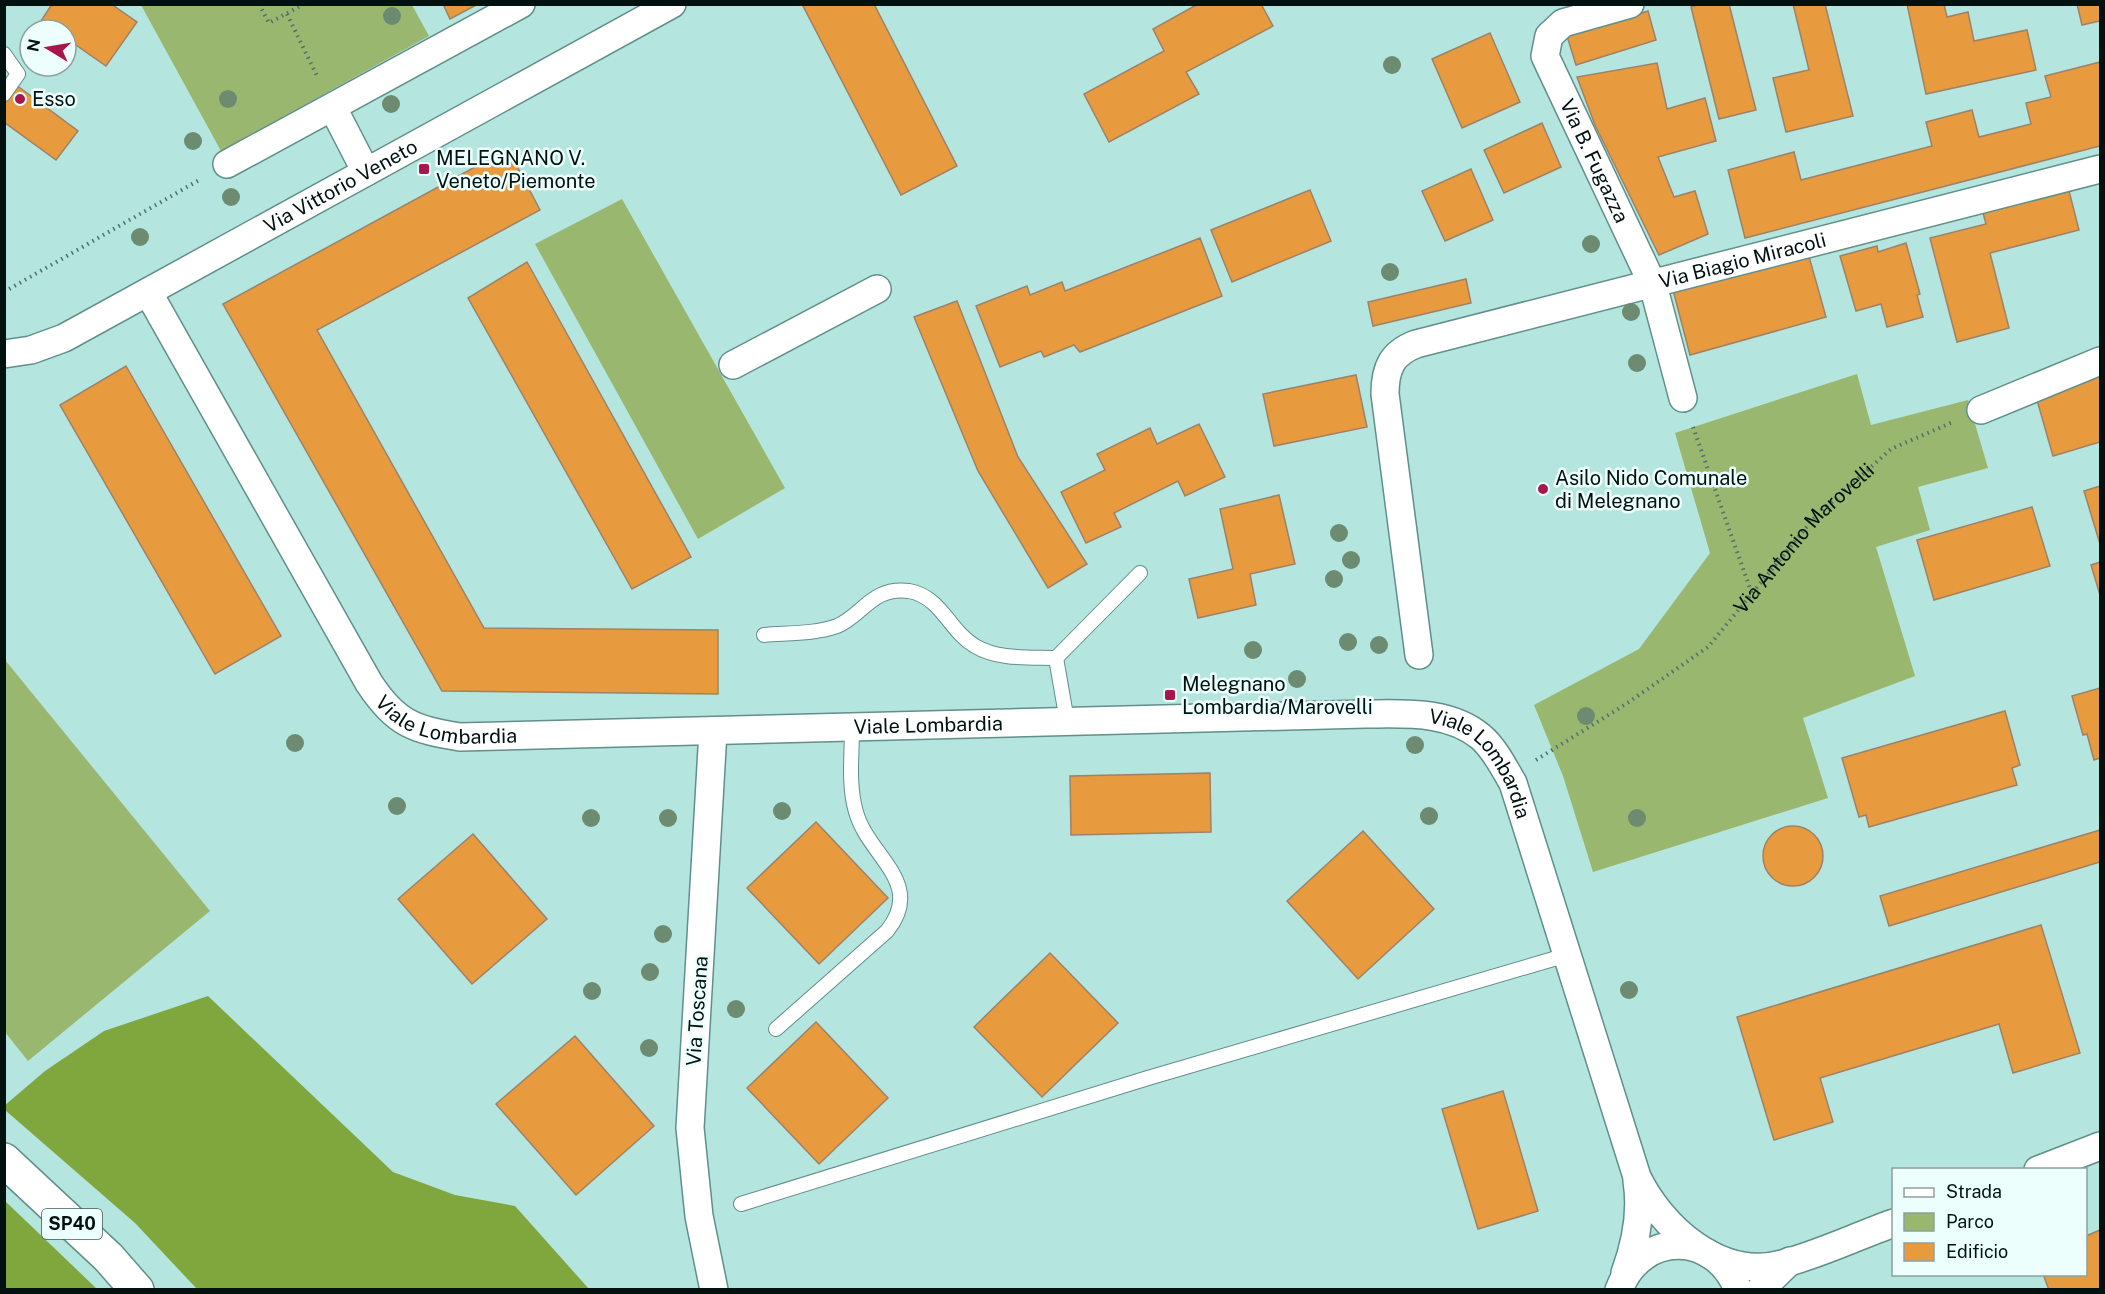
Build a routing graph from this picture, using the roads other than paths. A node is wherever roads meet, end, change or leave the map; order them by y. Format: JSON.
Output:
{"nodes":[{"id":1,"x":521,"y":4,"type":"edge"},
{"id":2,"x":672,"y":4,"type":"edge"},
{"id":3,"x":1630,"y":4,"type":"edge"},
{"id":4,"x":4,"y":54,"type":"edge"},
{"id":5,"x":4,"y":94,"type":"edge"},
{"id":6,"x":333,"y":108,"type":"junction"},
{"id":7,"x":227,"y":164,"type":"road end"},
{"id":8,"x":2100,"y":169,"type":"edge"},
{"id":9,"x":366,"y":172,"type":"junction"},
{"id":10,"x":1653,"y":285,"type":"junction"},
{"id":11,"x":877,"y":290,"type":"dead end"},
{"id":12,"x":148,"y":292,"type":"junction"},
{"id":13,"x":5,"y":354,"type":"edge"},
{"id":14,"x":2100,"y":361,"type":"edge"},
{"id":15,"x":733,"y":365,"type":"dead end"},
{"id":16,"x":1683,"y":398,"type":"road end"},
{"id":17,"x":1982,"y":410,"type":"road end"},
{"id":18,"x":1140,"y":573,"type":"dead end"},
{"id":19,"x":764,"y":635,"type":"dead end"},
{"id":20,"x":1419,"y":655,"type":"dead end"},
{"id":21,"x":1056,"y":658,"type":"junction"},
{"id":22,"x":1067,"y":721,"type":"junction"},
{"id":23,"x":852,"y":728,"type":"junction"},
{"id":24,"x":713,"y":731,"type":"junction"},
{"id":25,"x":1567,"y":955,"type":"junction"},
{"id":26,"x":776,"y":1029,"type":"dead end"},
{"id":27,"x":2100,"y":1146,"type":"edge"},
{"id":28,"x":4,"y":1160,"type":"edge"},
{"id":29,"x":2043,"y":1168,"type":"edge"},
{"id":30,"x":1637,"y":1177,"type":"junction"},
{"id":31,"x":741,"y":1204,"type":"dead end"},
{"id":32,"x":1892,"y":1223,"type":"edge"},
{"id":33,"x":1703,"y":1250,"type":"junction"},
{"id":34,"x":1791,"y":1261,"type":"junction"},
{"id":35,"x":1619,"y":1287,"type":"edge"},
{"id":36,"x":137,"y":1290,"type":"edge"},
{"id":37,"x":714,"y":1290,"type":"edge"},
{"id":38,"x":1738,"y":1290,"type":"edge"},
{"id":39,"x":1760,"y":1290,"type":"edge"}],
"edges":[{"from":1,"to":6,"type":"street"},
{"from":2,"to":9,"type":"street","name":"Via Vittorio Veneto"},
{"from":3,"to":10,"type":"street","name":"Via B. Fugazza"},
{"from":4,"to":5,"type":"lane"},
{"from":6,"to":7,"type":"street"},
{"from":6,"to":9,"type":"street"},
{"from":8,"to":10,"type":"street","name":"Via Biagio Miracoli"},
{"from":9,"to":12,"type":"street","name":"Via Vittorio Veneto"},
{"from":10,"to":16,"type":"street","name":"Via B. Fugazza"},
{"from":10,"to":20,"type":"street","name":"Via Biagio Miracoli"},
{"from":11,"to":15,"type":"street"},
{"from":12,"to":13,"type":"street","name":"Via Vittorio Veneto"},
{"from":12,"to":24,"type":"street","name":"Viale Lombardia"},
{"from":14,"to":17,"type":"street"},
{"from":18,"to":21,"type":"lane"},
{"from":19,"to":21,"type":"lane"},
{"from":21,"to":22,"type":"lane"},
{"from":22,"to":23,"type":"street","name":"Viale Lombardia"},
{"from":22,"to":25,"type":"street","name":"Viale Lombardia"},
{"from":23,"to":24,"type":"street","name":"Viale Lombardia"},
{"from":23,"to":26,"type":"lane"},
{"from":24,"to":37,"type":"street","name":"Via Toscana"},
{"from":25,"to":30,"type":"street","name":"Viale Lombardia"},
{"from":25,"to":31,"type":"lane"},
{"from":27,"to":29,"type":"street"},
{"from":28,"to":36,"type":"main road","number":"SP40"},
{"from":30,"to":33,"type":"street","name":"Viale Lombardia"},
{"from":30,"to":35,"type":"street","name":"Viale Lombardia"},
{"from":32,"to":34,"type":"street"},
{"from":33,"to":34,"type":"street"},
{"from":33,"to":35,"type":"street"},
{"from":33,"to":38,"type":"street"},
{"from":34,"to":39,"type":"street"}]}
